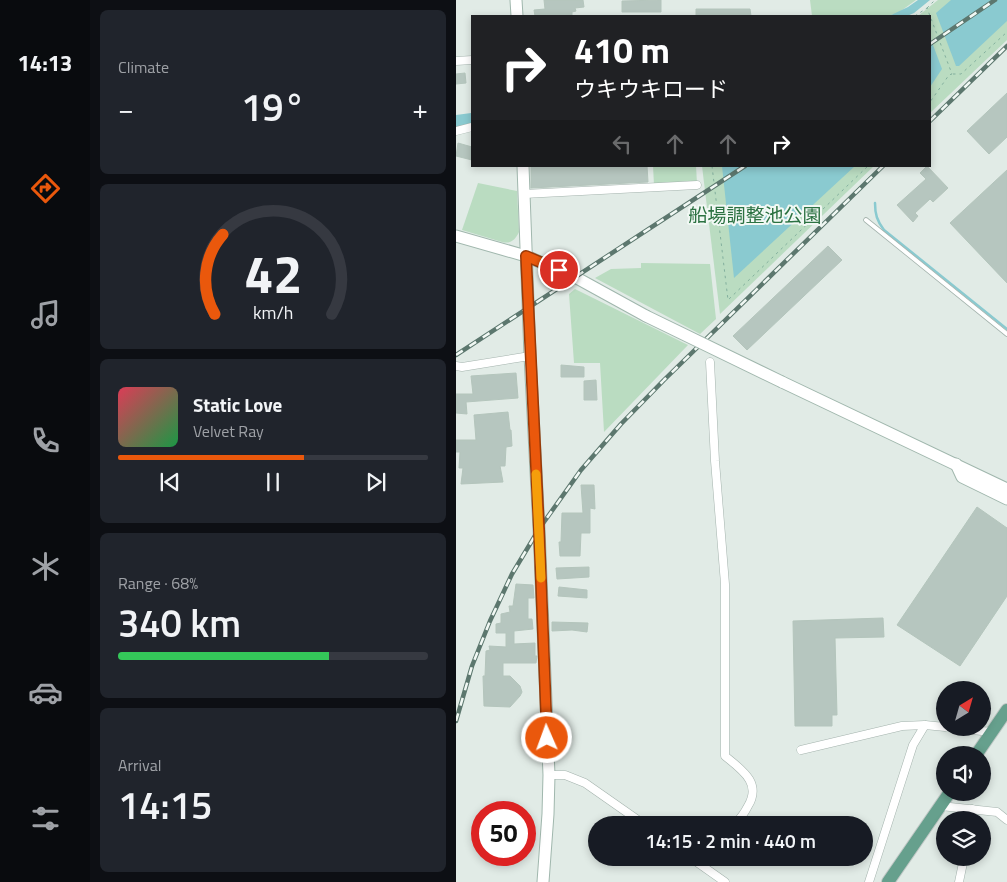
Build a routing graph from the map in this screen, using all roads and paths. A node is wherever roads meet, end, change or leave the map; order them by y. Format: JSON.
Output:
{"nodes":[{"id":1,"x":516,"y":0,"type":"edge"},
{"id":2,"x":935,"y":0,"type":"edge"},
{"id":3,"x":927,"y":8,"type":"junction"},
{"id":4,"x":517,"y":15,"type":"edge"},
{"id":5,"x":916,"y":15,"type":"edge"},
{"id":6,"x":930,"y":15,"type":"edge"},
{"id":7,"x":931,"y":19,"type":"edge"},
{"id":8,"x":1007,"y":32,"type":"edge"},
{"id":9,"x":471,"y":60,"type":"edge"},
{"id":10,"x":456,"y":62,"type":"edge"},
{"id":11,"x":952,"y":74,"type":"junction"},
{"id":12,"x":931,"y":101,"type":"edge"},
{"id":13,"x":471,"y":127,"type":"edge"},
{"id":14,"x":456,"y":131,"type":"edge"},
{"id":15,"x":523,"y":167,"type":"edge"},
{"id":16,"x":712,"y":167,"type":"edge"},
{"id":17,"x":867,"y":167,"type":"edge"},
{"id":18,"x":697,"y":185,"type":"dead end"},
{"id":19,"x":524,"y":194,"type":"junction"},
{"id":20,"x":866,"y":220,"type":"dead end"},
{"id":21,"x":456,"y":236,"type":"edge"},
{"id":22,"x":526,"y":256,"type":"junction"},
{"id":23,"x":1007,"y":334,"type":"edge"},
{"id":24,"x":530,"y":356,"type":"junction"},
{"id":25,"x":710,"y":362,"type":"dead end"},
{"id":26,"x":456,"y":366,"type":"edge"},
{"id":27,"x":956,"y":464,"type":"junction"},
{"id":28,"x":976,"y":474,"type":"junction"},
{"id":29,"x":1007,"y":481,"type":"edge"},
{"id":30,"x":1007,"y":489,"type":"edge"},
{"id":31,"x":1007,"y":499,"type":"edge"},
{"id":32,"x":1007,"y":710,"type":"edge"},
{"id":33,"x":925,"y":725,"type":"junction"},
{"id":34,"x":936,"y":726,"type":"edge"},
{"id":35,"x":992,"y":732,"type":"joint"},
{"id":36,"x":982,"y":746,"type":"edge"},
{"id":37,"x":801,"y":750,"type":"dead end"},
{"id":38,"x":549,"y":775,"type":"junction"},
{"id":39,"x":944,"y":801,"type":"edge"},
{"id":40,"x":941,"y":806,"type":"junction"},
{"id":41,"x":972,"y":809,"type":"joint"},
{"id":42,"x":632,"y":816,"type":"edge"},
{"id":43,"x":742,"y":816,"type":"edge"},
{"id":44,"x":1007,"y":820,"type":"edge"},
{"id":45,"x":703,"y":866,"type":"edge"},
{"id":46,"x":962,"y":866,"type":"edge"},
{"id":47,"x":543,"y":882,"type":"edge"},
{"id":48,"x":725,"y":882,"type":"edge"},
{"id":49,"x":868,"y":882,"type":"edge"},
{"id":50,"x":888,"y":882,"type":"edge"},
{"id":51,"x":959,"y":882,"type":"edge"}],
"edges":[{"from":1,"to":4,"type":"main road"},
{"from":2,"to":3,"type":"path"},
{"from":3,"to":5,"type":"path"},
{"from":3,"to":6,"type":"path"},
{"from":7,"to":11,"type":"path"},
{"from":8,"to":11,"type":"path"},
{"from":9,"to":10,"type":"street"},
{"from":11,"to":12,"type":"path"},
{"from":13,"to":14,"type":"street"},
{"from":15,"to":19,"type":"main road"},
{"from":16,"to":17,"type":"path"},
{"from":18,"to":19,"type":"street"},
{"from":19,"to":22,"type":"main road"},
{"from":20,"to":23,"type":"lane"},
{"from":21,"to":22,"type":"main road"},
{"from":22,"to":24,"type":"main road"},
{"from":22,"to":27,"type":"main road","bridge":true},
{"from":24,"to":26,"type":"street"},
{"from":24,"to":38,"type":"main road"},
{"from":25,"to":43,"type":"street"},
{"from":27,"to":28,"type":"main road"},
{"from":27,"to":31,"type":"main road"},
{"from":28,"to":29,"type":"main road"},
{"from":28,"to":30,"type":"main road"},
{"from":32,"to":35,"type":"main road"},
{"from":33,"to":34,"type":"street"},
{"from":33,"to":37,"type":"street"},
{"from":33,"to":49,"type":"street"},
{"from":35,"to":36,"type":"main road"},
{"from":38,"to":42,"type":"street"},
{"from":38,"to":47,"type":"main road"},
{"from":39,"to":40,"type":"main road"},
{"from":40,"to":41,"type":"street"},
{"from":40,"to":50,"type":"main road"},
{"from":41,"to":44,"type":"street"},
{"from":45,"to":48,"type":"street"},
{"from":46,"to":51,"type":"street"}]}
